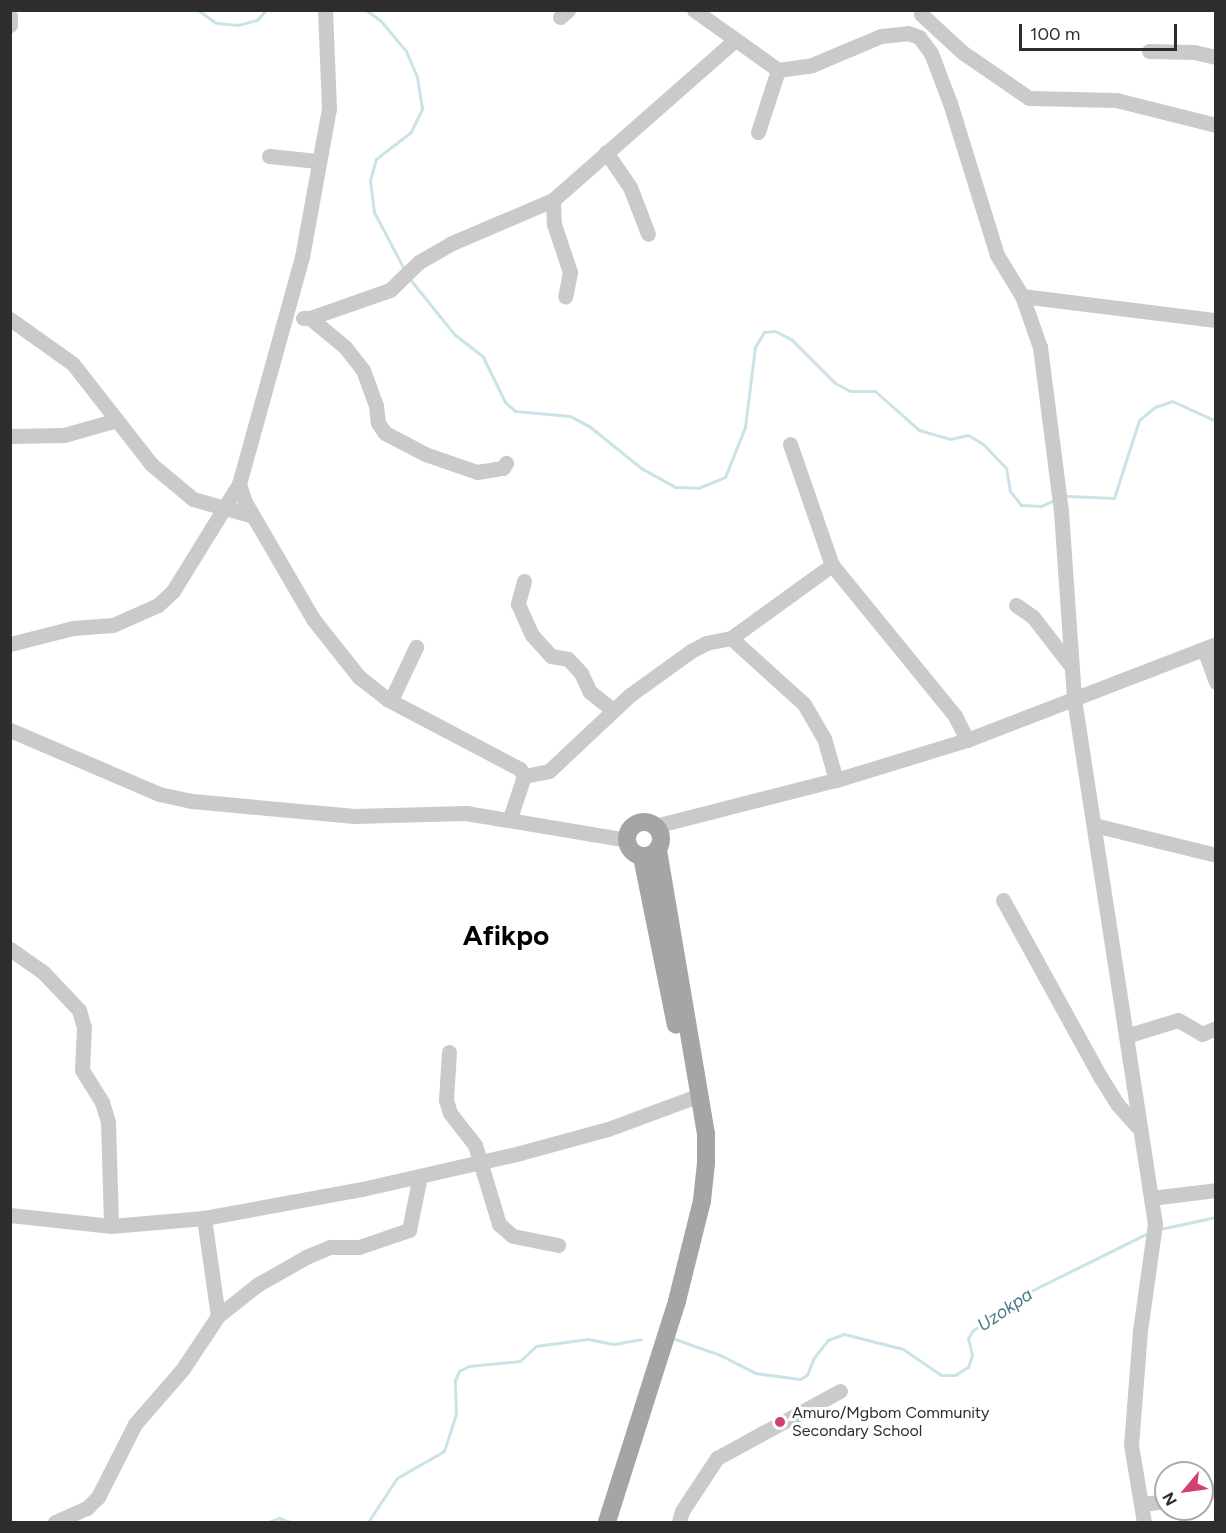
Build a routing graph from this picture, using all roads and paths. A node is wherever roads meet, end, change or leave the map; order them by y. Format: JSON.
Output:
{"nodes":[{"id":1,"x":325,"y":10,"type":"edge"},
{"id":2,"x":694,"y":10,"type":"edge"},
{"id":3,"x":921,"y":12,"type":"edge"},
{"id":4,"x":10,"y":16,"type":"edge"},
{"id":5,"x":10,"y":25,"type":"edge"},
{"id":6,"x":919,"y":37,"type":"junction"},
{"id":7,"x":734,"y":41,"type":"junction"},
{"id":8,"x":1149,"y":51,"type":"dead end"},
{"id":9,"x":1215,"y":57,"type":"edge"},
{"id":10,"x":778,"y":70,"type":"junction"},
{"id":11,"x":1215,"y":125,"type":"edge"},
{"id":12,"x":758,"y":132,"type":"dead end"},
{"id":13,"x":606,"y":152,"type":"junction"},
{"id":14,"x":269,"y":156,"type":"dead end"},
{"id":15,"x":318,"y":161,"type":"junction"},
{"id":16,"x":553,"y":200,"type":"junction"},
{"id":17,"x":648,"y":234,"type":"dead end"},
{"id":18,"x":1022,"y":296,"type":"junction"},
{"id":19,"x":565,"y":297,"type":"dead end"},
{"id":20,"x":310,"y":318,"type":"junction"},
{"id":21,"x":10,"y":319,"type":"edge"},
{"id":22,"x":1215,"y":320,"type":"edge"},
{"id":23,"x":285,"y":321,"type":"junction"},
{"id":24,"x":117,"y":420,"type":"junction"},
{"id":25,"x":10,"y":436,"type":"edge"},
{"id":26,"x":790,"y":444,"type":"dead end"},
{"id":27,"x":506,"y":463,"type":"dead end"},
{"id":28,"x":239,"y":484,"type":"junction"},
{"id":29,"x":220,"y":509,"type":"junction"},
{"id":30,"x":253,"y":516,"type":"junction"},
{"id":31,"x":832,"y":565,"type":"junction"},
{"id":32,"x":524,"y":581,"type":"dead end"},
{"id":33,"x":1016,"y":605,"type":"dead end"},
{"id":34,"x":731,"y":638,"type":"junction"},
{"id":35,"x":10,"y":644,"type":"edge"},
{"id":36,"x":1210,"y":646,"type":"edge"},
{"id":37,"x":416,"y":647,"type":"dead end"},
{"id":38,"x":1071,"y":666,"type":"junction"},
{"id":39,"x":1215,"y":682,"type":"edge"},
{"id":40,"x":1074,"y":699,"type":"junction"},
{"id":41,"x":391,"y":700,"type":"junction"},
{"id":42,"x":613,"y":710,"type":"junction"},
{"id":43,"x":10,"y":730,"type":"edge"},
{"id":44,"x":966,"y":740,"type":"junction"},
{"id":45,"x":524,"y":776,"type":"junction"},
{"id":46,"x":836,"y":780,"type":"junction"},
{"id":47,"x":510,"y":818,"type":"junction"},
{"id":48,"x":1094,"y":825,"type":"junction"},
{"id":49,"x":655,"y":826,"type":"junction"},
{"id":50,"x":627,"y":840,"type":"junction"},
{"id":51,"x":650,"y":853,"type":"junction"},
{"id":52,"x":1215,"y":855,"type":"edge"},
{"id":53,"x":1003,"y":900,"type":"dead end"},
{"id":54,"x":10,"y":949,"type":"edge"},
{"id":55,"x":1215,"y":1028,"type":"edge"},
{"id":56,"x":1126,"y":1036,"type":"junction"},
{"id":57,"x":449,"y":1052,"type":"dead end"},
{"id":58,"x":695,"y":1096,"type":"junction"},
{"id":59,"x":1138,"y":1127,"type":"junction"},
{"id":60,"x":480,"y":1162,"type":"junction"},
{"id":61,"x":420,"y":1176,"type":"junction"},
{"id":62,"x":1215,"y":1190,"type":"edge"},
{"id":63,"x":1151,"y":1198,"type":"junction"},
{"id":64,"x":10,"y":1215,"type":"edge"},
{"id":65,"x":204,"y":1218,"type":"junction"},
{"id":66,"x":111,"y":1226,"type":"junction"},
{"id":67,"x":558,"y":1245,"type":"dead end"},
{"id":68,"x":218,"y":1316,"type":"junction"},
{"id":69,"x":840,"y":1391,"type":"dead end"},
{"id":70,"x":1154,"y":1502,"type":"edge"},
{"id":71,"x":1142,"y":1504,"type":"junction"},
{"id":72,"x":55,"y":1522,"type":"edge"},
{"id":73,"x":595,"y":1522,"type":"edge"},
{"id":74,"x":607,"y":1522,"type":"edge"},
{"id":75,"x":679,"y":1522,"type":"edge"},
{"id":76,"x":1144,"y":1522,"type":"edge"}],
"edges":[{"from":1,"to":15,"type":"street"},
{"from":2,"to":7,"type":"street"},
{"from":3,"to":6,"type":"street"},
{"from":3,"to":11,"type":"street"},
{"from":4,"to":5,"type":"street"},
{"from":6,"to":10,"type":"street"},
{"from":6,"to":18,"type":"street"},
{"from":7,"to":10,"type":"street"},
{"from":7,"to":13,"type":"street"},
{"from":8,"to":9,"type":"street"},
{"from":10,"to":12,"type":"street"},
{"from":13,"to":16,"type":"street"},
{"from":13,"to":17,"type":"street"},
{"from":14,"to":15,"type":"street"},
{"from":15,"to":23,"type":"street"},
{"from":16,"to":19,"type":"street"},
{"from":16,"to":20,"type":"street"},
{"from":18,"to":22,"type":"street"},
{"from":18,"to":38,"type":"street"},
{"from":20,"to":23,"type":"street"},
{"from":20,"to":27,"type":"street"},
{"from":21,"to":24,"type":"street"},
{"from":23,"to":28,"type":"street"},
{"from":24,"to":25,"type":"street"},
{"from":24,"to":29,"type":"street"},
{"from":26,"to":31,"type":"street"},
{"from":28,"to":29,"type":"street"},
{"from":28,"to":30,"type":"street"},
{"from":29,"to":30,"type":"street"},
{"from":29,"to":35,"type":"street"},
{"from":30,"to":41,"type":"street"},
{"from":31,"to":34,"type":"street"},
{"from":31,"to":44,"type":"street"},
{"from":32,"to":42,"type":"street"},
{"from":33,"to":38,"type":"street"},
{"from":34,"to":42,"type":"street"},
{"from":34,"to":46,"type":"street"},
{"from":36,"to":39,"type":"street"},
{"from":36,"to":40,"type":"street"},
{"from":37,"to":41,"type":"street"},
{"from":38,"to":40,"type":"street"},
{"from":40,"to":44,"type":"street"},
{"from":40,"to":48,"type":"street"},
{"from":41,"to":45,"type":"street"},
{"from":42,"to":45,"type":"street"},
{"from":43,"to":47,"type":"street"},
{"from":44,"to":46,"type":"street"},
{"from":45,"to":47,"type":"street"},
{"from":46,"to":49,"type":"street"},
{"from":47,"to":50,"type":"street"},
{"from":48,"to":52,"type":"street"},
{"from":48,"to":56,"type":"street"},
{"from":49,"to":50,"type":"main road"},
{"from":49,"to":51,"type":"main road"},
{"from":50,"to":51,"type":"main road"},
{"from":51,"to":58,"type":"main road"},
{"from":53,"to":59,"type":"street"},
{"from":54,"to":66,"type":"street"},
{"from":55,"to":56,"type":"street"},
{"from":56,"to":59,"type":"street"},
{"from":57,"to":60,"type":"street"},
{"from":58,"to":60,"type":"street"},
{"from":58,"to":73,"type":"main road"},
{"from":58,"to":74,"type":"main road"},
{"from":59,"to":63,"type":"street"},
{"from":60,"to":61,"type":"street"},
{"from":60,"to":67,"type":"street"},
{"from":61,"to":65,"type":"street"},
{"from":61,"to":68,"type":"street"},
{"from":62,"to":63,"type":"street"},
{"from":63,"to":71,"type":"street"},
{"from":64,"to":66,"type":"street"},
{"from":65,"to":66,"type":"street"},
{"from":65,"to":68,"type":"street"},
{"from":68,"to":72,"type":"street"},
{"from":69,"to":75,"type":"street"},
{"from":70,"to":71,"type":"street"},
{"from":71,"to":76,"type":"street"}]}
